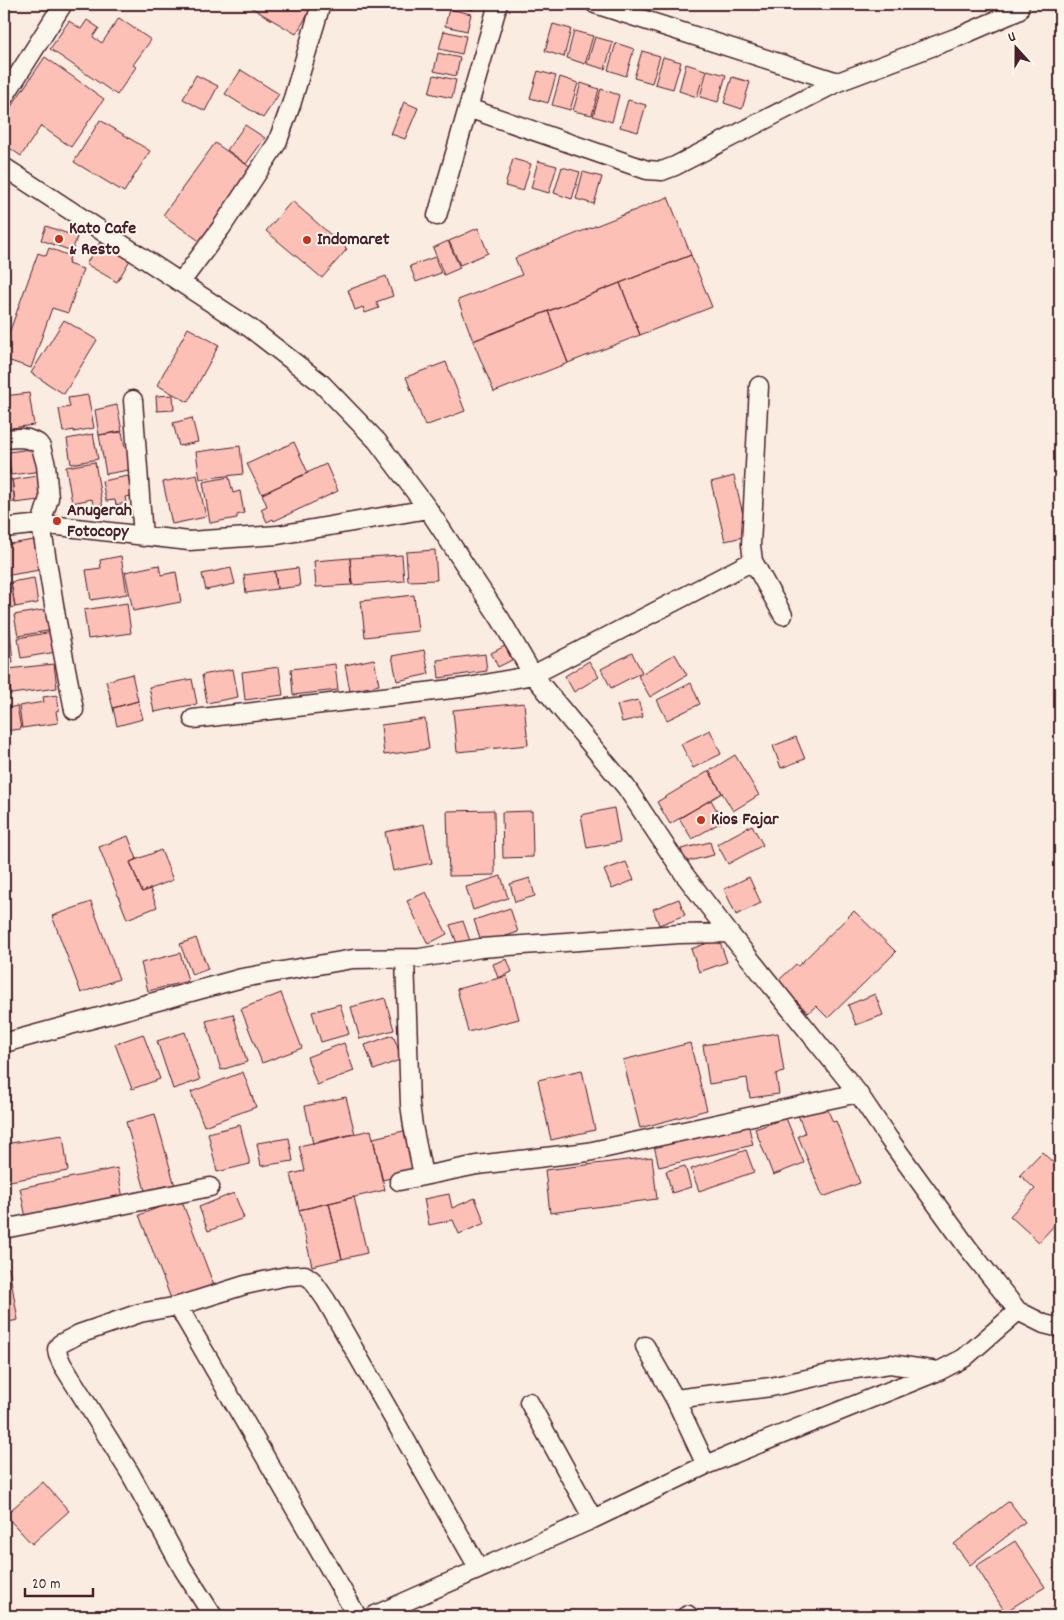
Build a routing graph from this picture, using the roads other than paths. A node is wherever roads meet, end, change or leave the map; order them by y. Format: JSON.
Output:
{"nodes":[{"id":1,"x":63,"y":4,"type":"edge"},
{"id":2,"x":321,"y":4,"type":"edge"},
{"id":3,"x":498,"y":4,"type":"edge"},
{"id":4,"x":595,"y":4,"type":"edge"},
{"id":5,"x":1020,"y":4,"type":"edge"},
{"id":6,"x":838,"y":82,"type":"junction"},
{"id":7,"x":4,"y":97,"type":"edge"},
{"id":8,"x":468,"y":108,"type":"junction"},
{"id":9,"x":4,"y":167,"type":"edge"},
{"id":10,"x":437,"y":216,"type":"dead end"},
{"id":11,"x":181,"y":282,"type":"junction"},
{"id":12,"x":759,"y":386,"type":"dead end"},
{"id":13,"x":134,"y":400,"type":"dead end"},
{"id":14,"x":4,"y":439,"type":"edge"},
{"id":15,"x":428,"y":509,"type":"junction"},
{"id":16,"x":41,"y":524,"type":"junction"},
{"id":17,"x":4,"y":528,"type":"edge"},
{"id":18,"x":143,"y":537,"type":"junction"},
{"id":19,"x":753,"y":561,"type":"junction"},
{"id":20,"x":783,"y":615,"type":"dead end"},
{"id":21,"x":533,"y":675,"type":"junction"},
{"id":22,"x":74,"y":710,"type":"dead end"},
{"id":23,"x":193,"y":719,"type":"dead end"},
{"id":24,"x":729,"y":933,"type":"junction"},
{"id":25,"x":405,"y":959,"type":"junction"},
{"id":26,"x":4,"y":1043,"type":"edge"},
{"id":27,"x":858,"y":1093,"type":"junction"},
{"id":28,"x":423,"y":1175,"type":"junction"},
{"id":29,"x":399,"y":1181,"type":"dead end"},
{"id":30,"x":210,"y":1187,"type":"dead end"},
{"id":31,"x":4,"y":1228,"type":"edge"},
{"id":32,"x":178,"y":1306,"type":"junction"},
{"id":33,"x":1018,"y":1312,"type":"junction"},
{"id":34,"x":1060,"y":1328,"type":"edge"},
{"id":35,"x":644,"y":1346,"type":"dead end"},
{"id":36,"x":939,"y":1371,"type":"junction"},
{"id":37,"x":675,"y":1399,"type":"junction"},
{"id":38,"x":528,"y":1402,"type":"dead end"},
{"id":39,"x":706,"y":1465,"type":"junction"},
{"id":40,"x":593,"y":1518,"type":"junction"},
{"id":41,"x":479,"y":1569,"type":"junction"},
{"id":42,"x":213,"y":1616,"type":"edge"},
{"id":43,"x":357,"y":1616,"type":"edge"},
{"id":44,"x":373,"y":1616,"type":"edge"}],
"edges":[{"from":1,"to":7,"type":"street"},
{"from":2,"to":11,"type":"street"},
{"from":3,"to":8,"type":"street"},
{"from":4,"to":6,"type":"street"},
{"from":5,"to":6,"type":"street"},
{"from":6,"to":8,"type":"street"},
{"from":8,"to":10,"type":"street"},
{"from":9,"to":11,"type":"street"},
{"from":11,"to":15,"type":"street"},
{"from":12,"to":19,"type":"street"},
{"from":13,"to":18,"type":"street"},
{"from":14,"to":16,"type":"street"},
{"from":15,"to":18,"type":"street"},
{"from":15,"to":21,"type":"street"},
{"from":16,"to":17,"type":"street"},
{"from":16,"to":18,"type":"street"},
{"from":16,"to":22,"type":"street"},
{"from":19,"to":20,"type":"street"},
{"from":19,"to":21,"type":"street"},
{"from":21,"to":23,"type":"street"},
{"from":21,"to":24,"type":"street"},
{"from":24,"to":25,"type":"street"},
{"from":24,"to":27,"type":"street"},
{"from":25,"to":26,"type":"street"},
{"from":25,"to":28,"type":"street"},
{"from":27,"to":28,"type":"street"},
{"from":27,"to":33,"type":"street"},
{"from":28,"to":29,"type":"street"},
{"from":30,"to":31,"type":"street"},
{"from":32,"to":41,"type":"street"},
{"from":32,"to":42,"type":"street"},
{"from":32,"to":43,"type":"street"},
{"from":33,"to":34,"type":"street"},
{"from":33,"to":36,"type":"street"},
{"from":35,"to":37,"type":"street"},
{"from":36,"to":37,"type":"street"},
{"from":36,"to":39,"type":"street"},
{"from":37,"to":39,"type":"street"},
{"from":38,"to":40,"type":"street"},
{"from":39,"to":40,"type":"street"},
{"from":40,"to":41,"type":"street"},
{"from":41,"to":44,"type":"street"}]}
